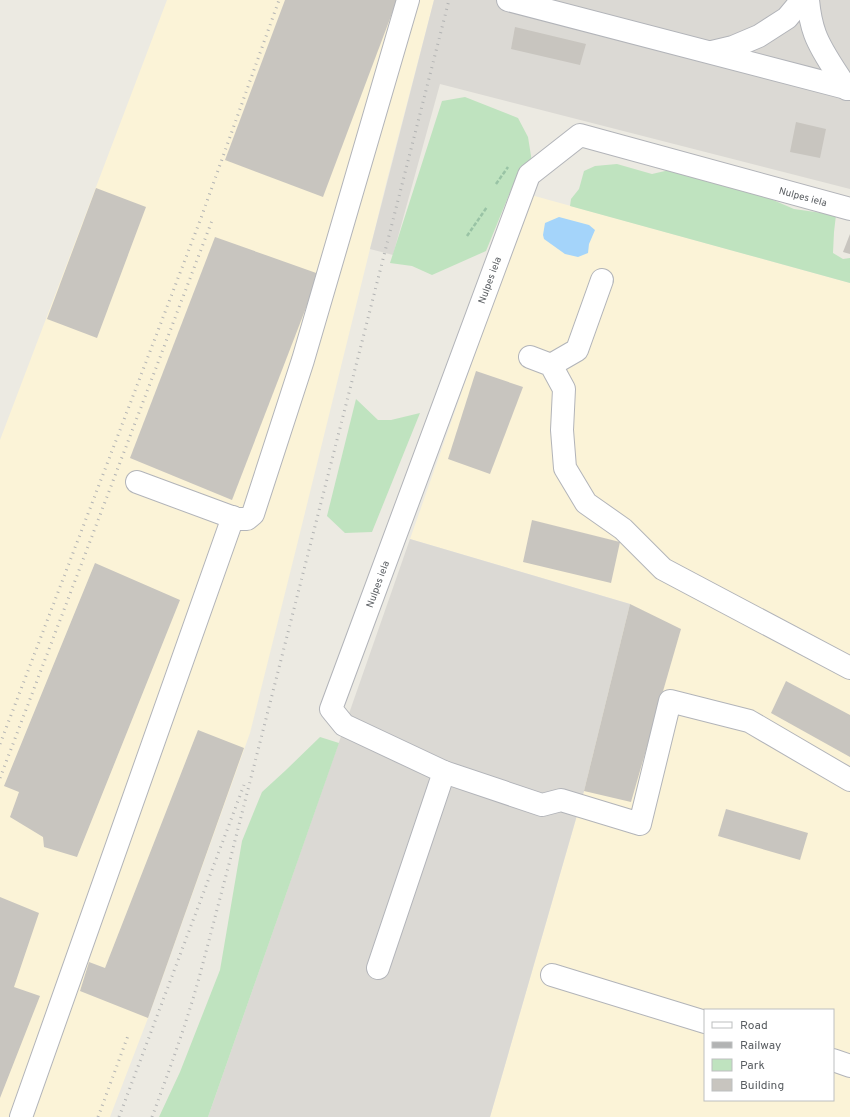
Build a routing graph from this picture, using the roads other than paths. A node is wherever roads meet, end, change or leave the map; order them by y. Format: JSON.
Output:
{"nodes":[{"id":1,"x":408,"y":0,"type":"edge"},
{"id":2,"x":508,"y":0,"type":"edge"},
{"id":3,"x":566,"y":0,"type":"edge"},
{"id":4,"x":802,"y":0,"type":"edge"},
{"id":5,"x":808,"y":0,"type":"edge"},
{"id":6,"x":597,"y":23,"type":"junction"},
{"id":7,"x":709,"y":52,"type":"junction"},
{"id":8,"x":849,"y":89,"type":"edge"},
{"id":9,"x":850,"y":209,"type":"edge"},
{"id":10,"x":602,"y":280,"type":"dead end"},
{"id":11,"x":530,"y":357,"type":"dead end"},
{"id":12,"x":551,"y":365,"type":"junction"},
{"id":13,"x":137,"y":482,"type":"dead end"},
{"id":14,"x":233,"y":517,"type":"junction"},
{"id":15,"x":850,"y":668,"type":"edge"},
{"id":16,"x":444,"y":772,"type":"junction"},
{"id":17,"x":850,"y":780,"type":"edge"},
{"id":18,"x":378,"y":968,"type":"dead end"},
{"id":19,"x":552,"y":975,"type":"dead end"},
{"id":20,"x":704,"y":1022,"type":"edge"},
{"id":21,"x":834,"y":1060,"type":"edge"},
{"id":22,"x":850,"y":1066,"type":"edge"},
{"id":23,"x":21,"y":1117,"type":"edge"}],
"edges":[{"from":1,"to":14,"type":"street"},
{"from":2,"to":6,"type":"street"},
{"from":3,"to":6,"type":"street"},
{"from":4,"to":7,"type":"street"},
{"from":5,"to":8,"type":"street"},
{"from":6,"to":7,"type":"street"},
{"from":7,"to":8,"type":"street"},
{"from":9,"to":16,"type":"street","name":"Nulpes iela"},
{"from":10,"to":12,"type":"street"},
{"from":11,"to":12,"type":"street"},
{"from":12,"to":15,"type":"street"},
{"from":13,"to":14,"type":"street"},
{"from":14,"to":23,"type":"street"},
{"from":16,"to":17,"type":"street"},
{"from":16,"to":18,"type":"street"},
{"from":19,"to":20,"type":"street"},
{"from":21,"to":22,"type":"street"}]}
